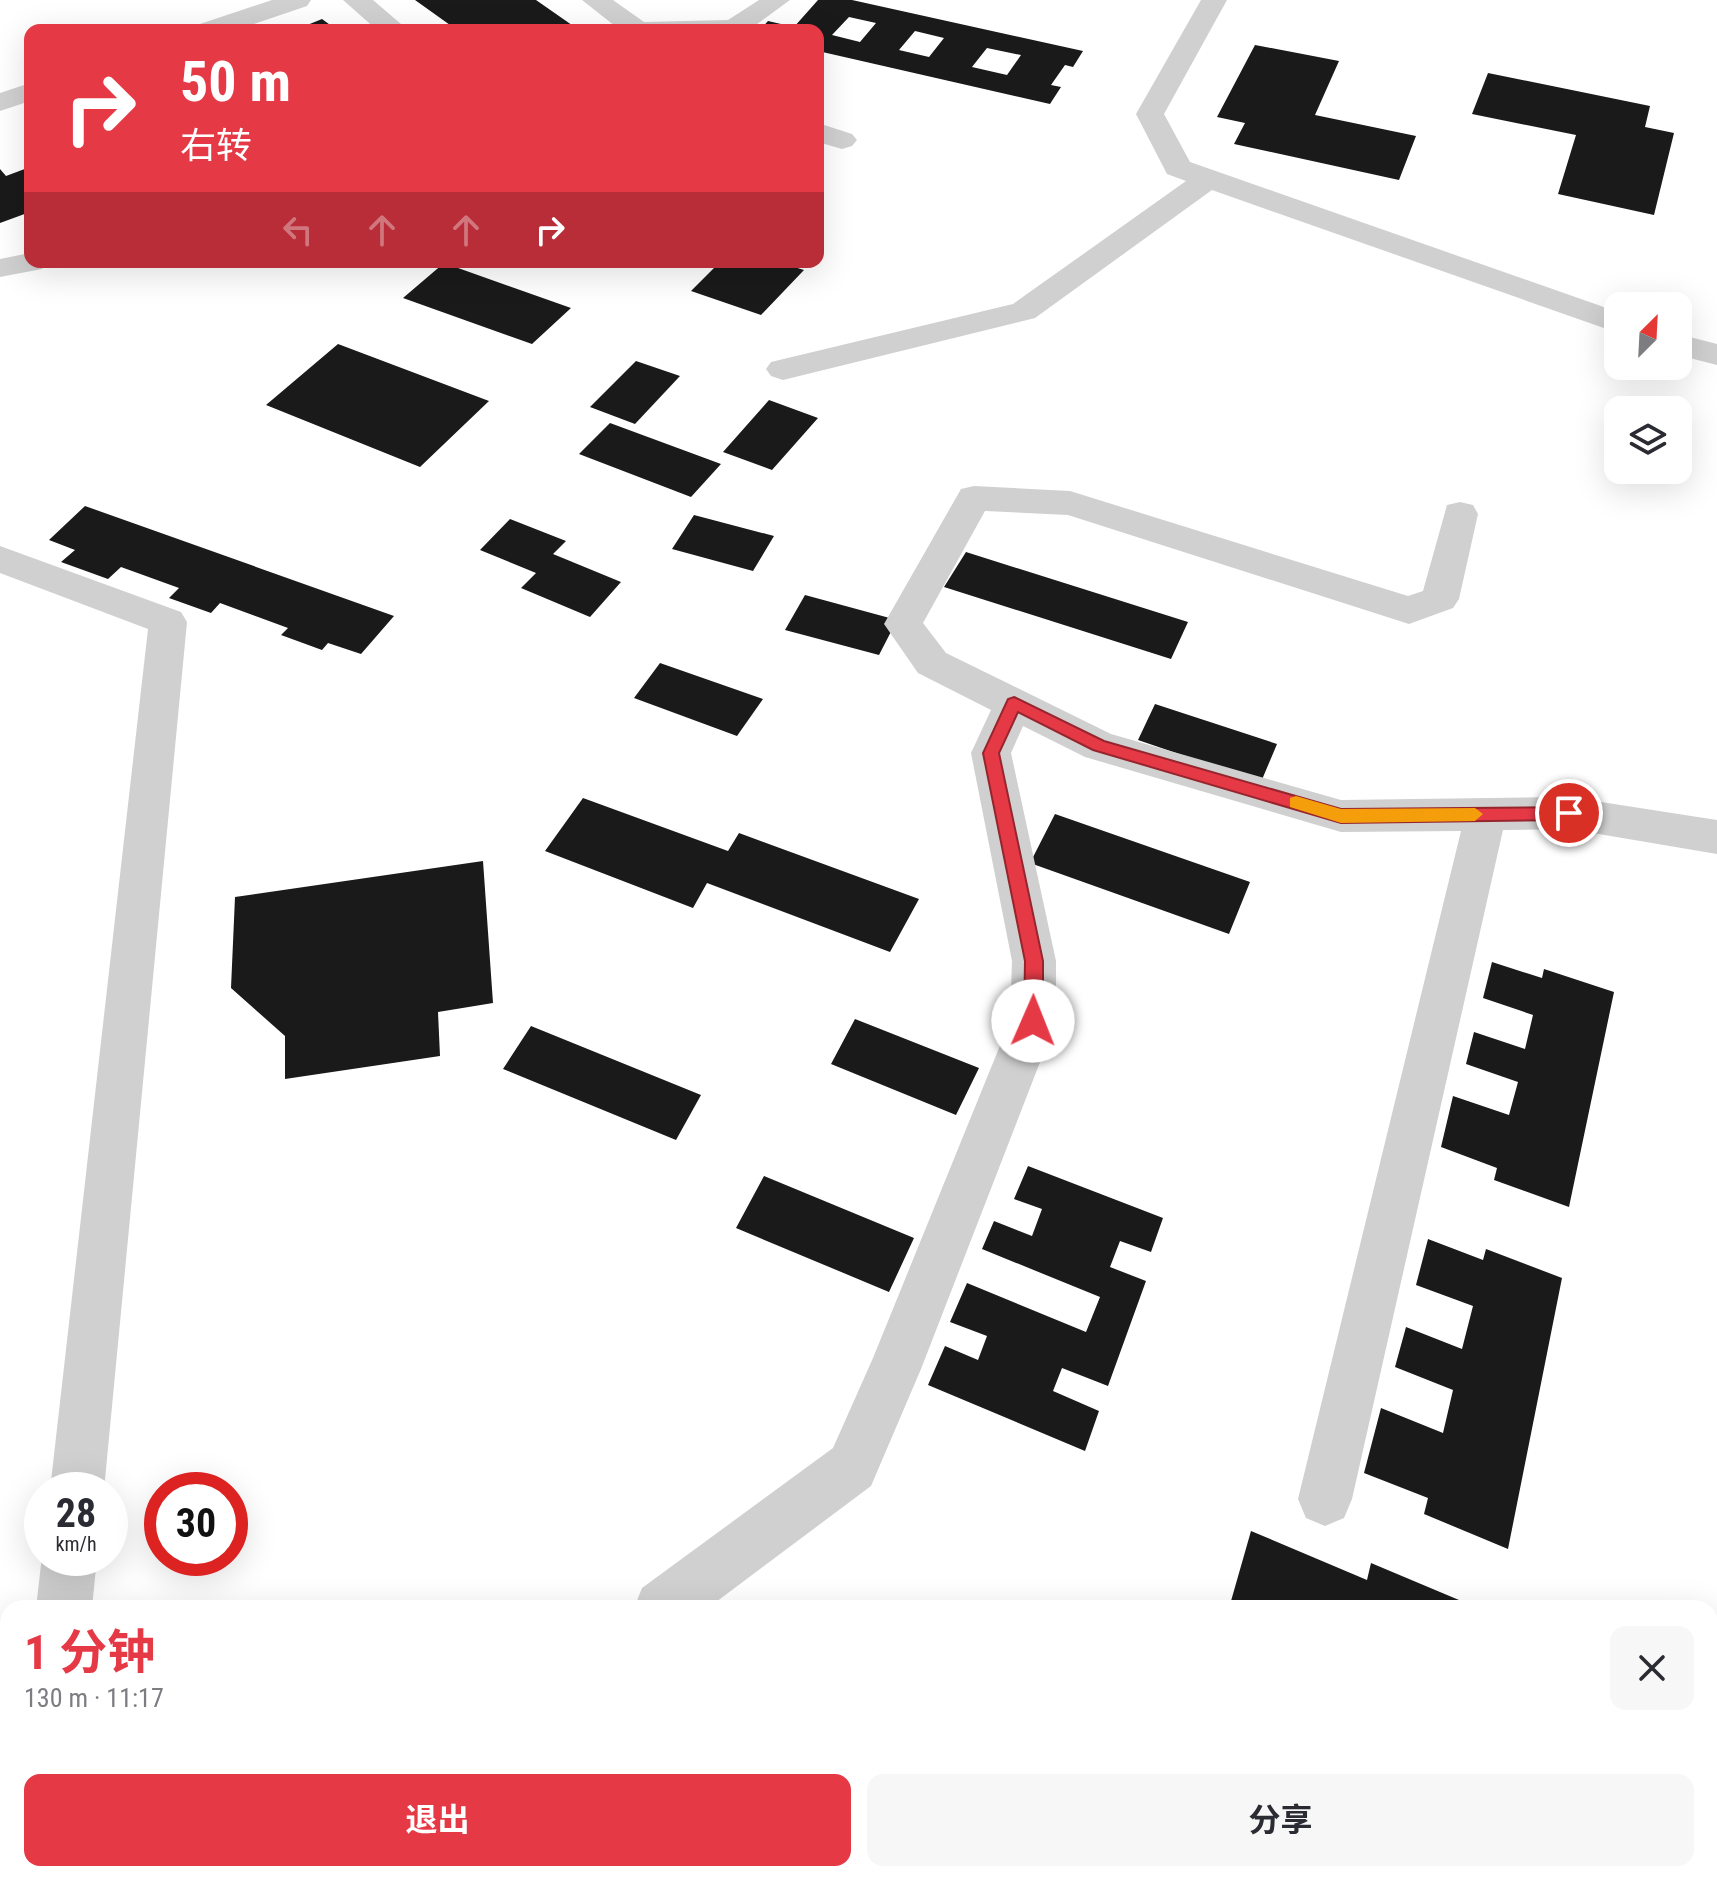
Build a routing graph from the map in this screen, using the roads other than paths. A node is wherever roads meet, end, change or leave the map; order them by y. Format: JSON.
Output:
{"nodes":[{"id":1,"x":298,"y":0,"type":"edge"},
{"id":2,"x":356,"y":0,"type":"edge"},
{"id":3,"x":595,"y":0,"type":"edge"},
{"id":4,"x":777,"y":0,"type":"edge"},
{"id":5,"x":1214,"y":0,"type":"edge"},
{"id":6,"x":228,"y":24,"type":"edge"},
{"id":7,"x":386,"y":24,"type":"edge"},
{"id":8,"x":628,"y":24,"type":"edge"},
{"id":9,"x":740,"y":24,"type":"edge"},
{"id":10,"x":24,"y":94,"type":"edge"},
{"id":11,"x":0,"y":102,"type":"edge"},
{"id":12,"x":1207,"y":180,"type":"junction"},
{"id":13,"x":24,"y":263,"type":"edge"},
{"id":14,"x":0,"y":268,"type":"edge"},
{"id":15,"x":1604,"y":318,"type":"edge"},
{"id":16,"x":1692,"y":348,"type":"edge"},
{"id":17,"x":1717,"y":355,"type":"edge"},
{"id":18,"x":783,"y":369,"type":"dead end"},
{"id":19,"x":1460,"y":514,"type":"dead end"},
{"id":20,"x":0,"y":559,"type":"edge"},
{"id":21,"x":1014,"y":703,"type":"junction"},
{"id":22,"x":1486,"y":814,"type":"junction"},
{"id":23,"x":1717,"y":837,"type":"edge"},
{"id":24,"x":79,"y":1472,"type":"edge"},
{"id":25,"x":1325,"y":1499,"type":"dead end"},
{"id":26,"x":67,"y":1576,"type":"edge"},
{"id":27,"x":65,"y":1600,"type":"edge"},
{"id":28,"x":673,"y":1600,"type":"edge"}],
"edges":[{"from":1,"to":6,"type":"street"},
{"from":2,"to":7,"type":"street"},
{"from":3,"to":8,"type":"street"},
{"from":4,"to":9,"type":"street"},
{"from":5,"to":12,"type":"street"},
{"from":10,"to":11,"type":"street"},
{"from":12,"to":15,"type":"street"},
{"from":12,"to":18,"type":"street"},
{"from":13,"to":14,"type":"street"},
{"from":16,"to":17,"type":"street"},
{"from":19,"to":21,"type":"street"},
{"from":20,"to":24,"type":"street"},
{"from":21,"to":22,"type":"street"},
{"from":21,"to":28,"type":"street"},
{"from":22,"to":23,"type":"street"},
{"from":22,"to":25,"type":"street"},
{"from":26,"to":27,"type":"street"}]}
